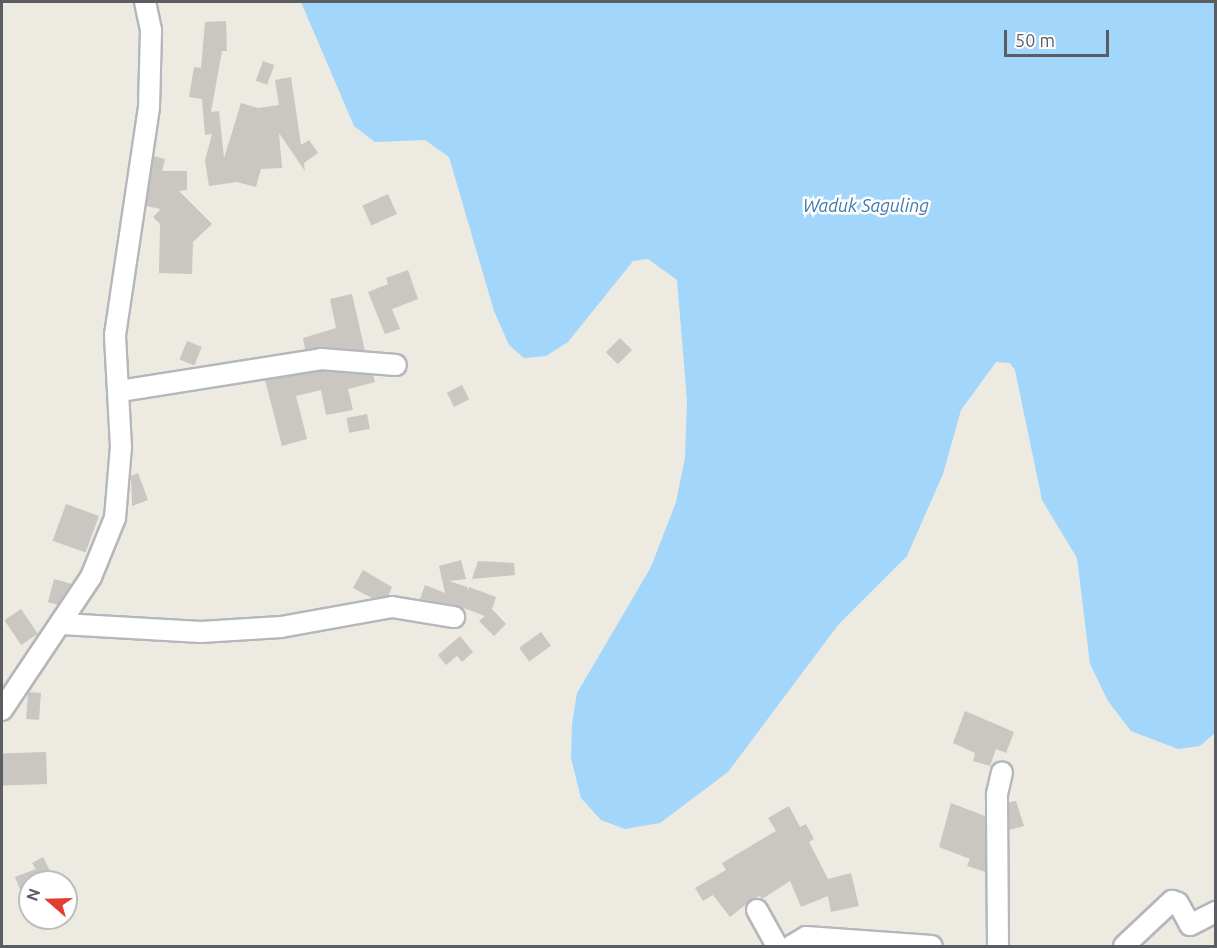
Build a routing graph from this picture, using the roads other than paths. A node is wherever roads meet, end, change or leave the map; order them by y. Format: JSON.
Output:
{"nodes":[{"id":1,"x":145,"y":2,"type":"edge"},
{"id":2,"x":396,"y":365,"type":"dead end"},
{"id":3,"x":120,"y":391,"type":"junction"},
{"id":4,"x":454,"y":617,"type":"dead end"},
{"id":5,"x":62,"y":624,"type":"junction"},
{"id":6,"x":2,"y":710,"type":"edge"},
{"id":7,"x":1002,"y":773,"type":"dead end"},
{"id":8,"x":757,"y":910,"type":"dead end"},
{"id":9,"x":1215,"y":912,"type":"edge"},
{"id":10,"x":777,"y":946,"type":"edge"},
{"id":11,"x":791,"y":946,"type":"edge"},
{"id":12,"x":932,"y":946,"type":"edge"},
{"id":13,"x":998,"y":946,"type":"edge"},
{"id":14,"x":1124,"y":946,"type":"edge"}],
"edges":[{"from":1,"to":3,"type":"street"},
{"from":2,"to":3,"type":"street"},
{"from":3,"to":5,"type":"street"},
{"from":4,"to":5,"type":"street"},
{"from":5,"to":6,"type":"street"},
{"from":7,"to":13,"type":"street"},
{"from":8,"to":10,"type":"street"},
{"from":9,"to":14,"type":"street"},
{"from":11,"to":12,"type":"street"}]}
